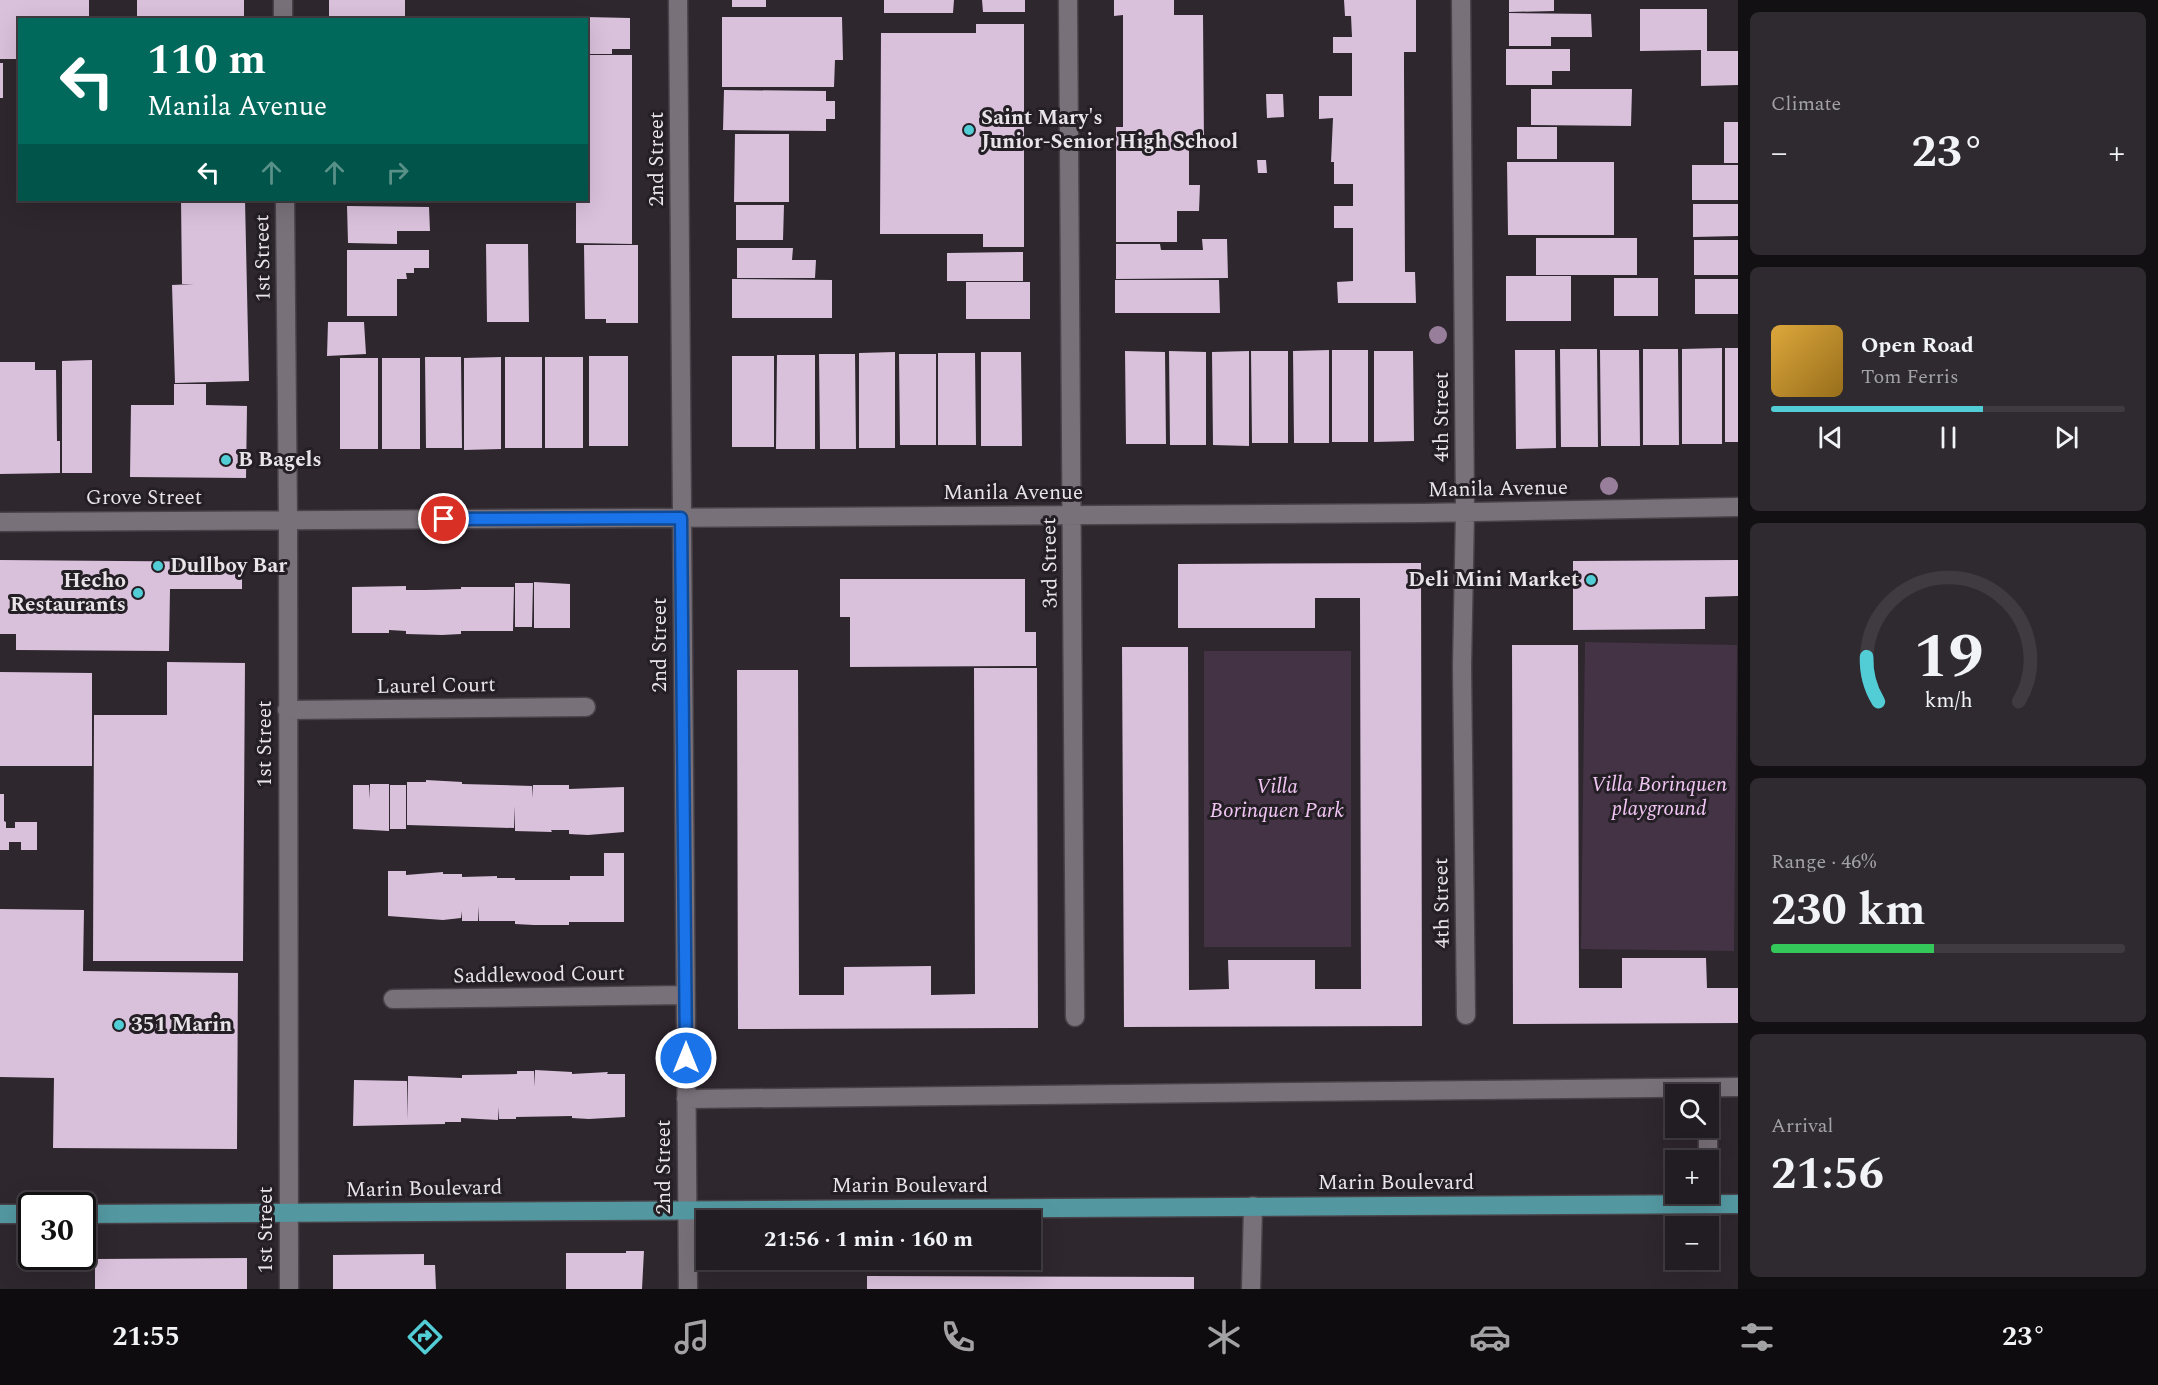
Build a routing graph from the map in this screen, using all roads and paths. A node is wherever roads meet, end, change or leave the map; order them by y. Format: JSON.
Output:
{"nodes":[{"id":1,"x":283,"y":0,"type":"edge"},
{"id":2,"x":678,"y":0,"type":"edge"},
{"id":3,"x":1068,"y":0,"type":"edge"},
{"id":4,"x":1461,"y":0,"type":"edge"},
{"id":5,"x":283,"y":18,"type":"edge"},
{"id":6,"x":285,"y":201,"type":"edge"},
{"id":7,"x":1738,"y":507,"type":"edge"},
{"id":8,"x":1465,"y":512,"type":"junction"},
{"id":9,"x":1071,"y":515,"type":"junction"},
{"id":10,"x":681,"y":518,"type":"junction"},
{"id":11,"x":288,"y":520,"type":"junction"},
{"id":12,"x":0,"y":522,"type":"edge"},
{"id":13,"x":586,"y":707,"type":"dead end"},
{"id":14,"x":287,"y":710,"type":"junction"},
{"id":15,"x":685,"y":995,"type":"junction"},
{"id":16,"x":393,"y":999,"type":"dead end"},
{"id":17,"x":1466,"y":1015,"type":"dead end"},
{"id":18,"x":1075,"y":1017,"type":"dead end"},
{"id":19,"x":1738,"y":1087,"type":"edge"},
{"id":20,"x":1719,"y":1089,"type":"edge"},
{"id":21,"x":1665,"y":1091,"type":"edge"},
{"id":22,"x":686,"y":1099,"type":"junction"},
{"id":23,"x":1709,"y":1204,"type":"edge"},
{"id":24,"x":1719,"y":1204,"type":"edge"},
{"id":25,"x":1738,"y":1204,"type":"edge"},
{"id":26,"x":1252,"y":1206,"type":"junction"},
{"id":27,"x":687,"y":1209,"type":"junction"},
{"id":28,"x":289,"y":1213,"type":"junction"},
{"id":29,"x":18,"y":1214,"type":"edge"},
{"id":30,"x":96,"y":1214,"type":"edge"},
{"id":31,"x":0,"y":1215,"type":"edge"},
{"id":32,"x":289,"y":1289,"type":"edge"},
{"id":33,"x":688,"y":1289,"type":"edge"},
{"id":34,"x":1251,"y":1289,"type":"edge"}],
"edges":[{"from":1,"to":5,"type":"street"},
{"from":2,"to":10,"type":"street","name":"2nd Street"},
{"from":3,"to":9,"type":"street","name":"3rd Street"},
{"from":4,"to":8,"type":"street","name":"4th Street"},
{"from":6,"to":11,"type":"street","name":"1st Street"},
{"from":7,"to":8,"type":"street","name":"Manila Avenue"},
{"from":8,"to":9,"type":"street","name":"Manila Avenue"},
{"from":8,"to":17,"type":"street","name":"4th Street"},
{"from":9,"to":10,"type":"street","name":"Manila Avenue"},
{"from":9,"to":18,"type":"street","name":"3rd Street"},
{"from":10,"to":11,"type":"street","name":"Manila Avenue"},
{"from":10,"to":15,"type":"street","name":"2nd Street"},
{"from":11,"to":12,"type":"street","name":"Grove Street"},
{"from":11,"to":14,"type":"street","name":"1st Street"},
{"from":13,"to":14,"type":"street","name":"Laurel Court"},
{"from":14,"to":28,"type":"street","name":"1st Street"},
{"from":15,"to":16,"type":"street","name":"Saddlewood Court"},
{"from":15,"to":22,"type":"street","name":"2nd Street"},
{"from":19,"to":20,"type":"street"},
{"from":21,"to":22,"type":"street"},
{"from":22,"to":27,"type":"street","name":"2nd Street"},
{"from":23,"to":26,"type":"main road","name":"Marin Boulevard"},
{"from":24,"to":25,"type":"main road","name":"Marin Boulevard"},
{"from":26,"to":27,"type":"main road","name":"Marin Boulevard"},
{"from":26,"to":34,"type":"street"},
{"from":27,"to":28,"type":"main road","name":"Marin Boulevard"},
{"from":27,"to":33,"type":"street","name":"2nd Street"},
{"from":28,"to":30,"type":"main road","name":"Marin Boulevard"},
{"from":28,"to":32,"type":"street","name":"1st Street"},
{"from":29,"to":31,"type":"main road"}]}
